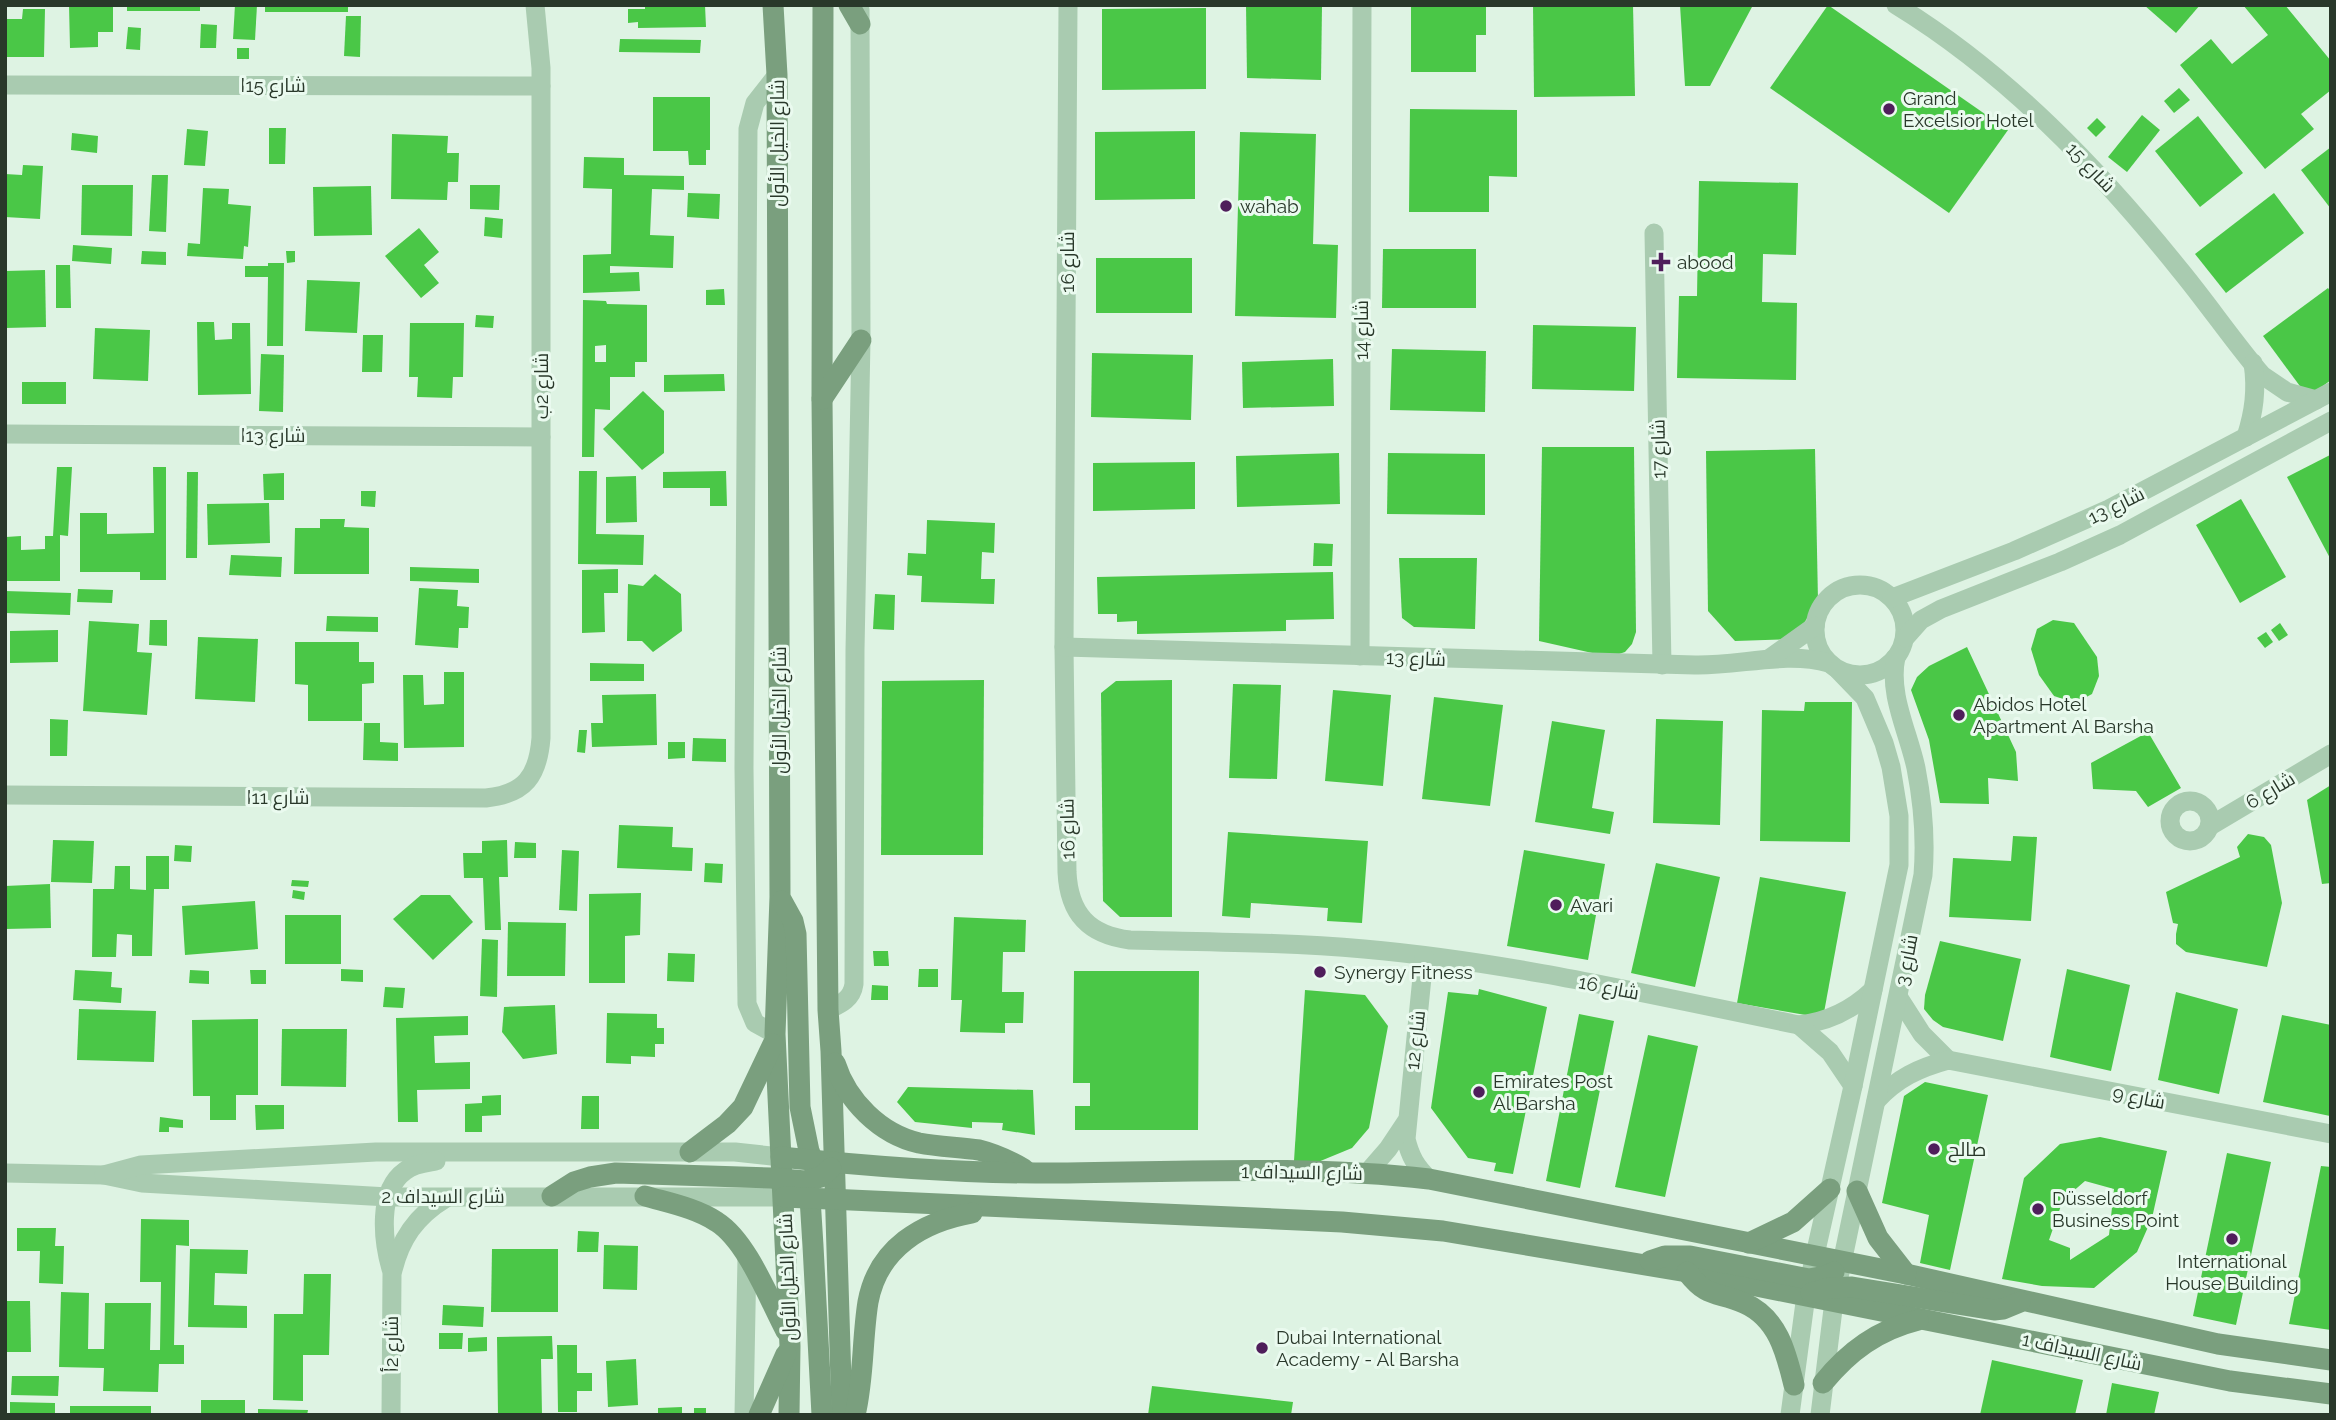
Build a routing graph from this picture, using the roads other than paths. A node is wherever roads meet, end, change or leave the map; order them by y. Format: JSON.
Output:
{"nodes":[{"id":1,"x":535,"y":5,"type":"edge"},
{"id":2,"x":773,"y":5,"type":"edge"},
{"id":3,"x":823,"y":5,"type":"edge"},
{"id":4,"x":849,"y":5,"type":"edge"},
{"id":5,"x":1068,"y":5,"type":"edge"},
{"id":6,"x":1362,"y":5,"type":"edge"},
{"id":7,"x":1896,"y":5,"type":"edge"},
{"id":8,"x":860,"y":15,"type":"edge"},
{"id":9,"x":777,"y":75,"type":"junction"},
{"id":10,"x":5,"y":85,"type":"edge"},
{"id":11,"x":541,"y":86,"type":"junction"},
{"id":12,"x":1654,"y":233,"type":"dead end"},
{"id":13,"x":861,"y":340,"type":"junction"},
{"id":14,"x":2252,"y":363,"type":"junction"},
{"id":15,"x":2323,"y":396,"type":"edge"},
{"id":16,"x":822,"y":399,"type":"junction"},
{"id":17,"x":2331,"y":421,"type":"edge"},
{"id":18,"x":5,"y":434,"type":"edge"},
{"id":19,"x":541,"y":437,"type":"junction"},
{"id":20,"x":2246,"y":437,"type":"junction"},
{"id":21,"x":1892,"y":598,"type":"junction"},
{"id":22,"x":1815,"y":626,"type":"junction"},
{"id":23,"x":1905,"y":638,"type":"junction"},
{"id":24,"x":1064,"y":647,"type":"junction"},
{"id":25,"x":1360,"y":656,"type":"junction"},
{"id":26,"x":1896,"y":657,"type":"junction"},
{"id":27,"x":1769,"y":659,"type":"junction"},
{"id":28,"x":1662,"y":665,"type":"junction"},
{"id":29,"x":1833,"y":666,"type":"junction"},
{"id":30,"x":2331,"y":754,"type":"edge"},
{"id":31,"x":538,"y":766,"type":"joint"},
{"id":32,"x":5,"y":795,"type":"edge"},
{"id":33,"x":2210,"y":826,"type":"dead end"},
{"id":34,"x":780,"y":897,"type":"junction"},
{"id":35,"x":1424,"y":957,"type":"junction"},
{"id":36,"x":1873,"y":990,"type":"junction"},
{"id":37,"x":1899,"y":998,"type":"junction"},
{"id":38,"x":828,"y":1010,"type":"junction"},
{"id":39,"x":1799,"y":1025,"type":"junction"},
{"id":40,"x":776,"y":1036,"type":"junction"},
{"id":41,"x":831,"y":1051,"type":"junction"},
{"id":42,"x":1948,"y":1060,"type":"junction"},
{"id":43,"x":1853,"y":1086,"type":"junction"},
{"id":44,"x":1876,"y":1101,"type":"junction"},
{"id":45,"x":1406,"y":1122,"type":"junction"},
{"id":46,"x":2331,"y":1134,"type":"edge"},
{"id":47,"x":690,"y":1152,"type":"junction"},
{"id":48,"x":468,"y":1154,"type":"junction"},
{"id":49,"x":781,"y":1157,"type":"junction"},
{"id":50,"x":1368,"y":1172,"type":"junction"},
{"id":51,"x":5,"y":1173,"type":"edge"},
{"id":52,"x":1032,"y":1173,"type":"junction"},
{"id":53,"x":104,"y":1175,"type":"junction"},
{"id":54,"x":816,"y":1176,"type":"junction"},
{"id":55,"x":1429,"y":1179,"type":"junction"},
{"id":56,"x":783,"y":1188,"type":"junction"},
{"id":57,"x":1830,"y":1189,"type":"junction"},
{"id":58,"x":1857,"y":1191,"type":"junction"},
{"id":59,"x":552,"y":1196,"type":"junction"},
{"id":60,"x":645,"y":1196,"type":"junction"},
{"id":61,"x":388,"y":1197,"type":"junction"},
{"id":62,"x":446,"y":1198,"type":"junction"},
{"id":63,"x":836,"y":1199,"type":"junction"},
{"id":64,"x":1001,"y":1207,"type":"junction"},
{"id":65,"x":1749,"y":1243,"type":"junction"},
{"id":66,"x":1815,"y":1256,"type":"junction"},
{"id":67,"x":747,"y":1257,"type":"junction"},
{"id":68,"x":1843,"y":1262,"type":"junction"},
{"id":69,"x":1642,"y":1264,"type":"junction"},
{"id":70,"x":1687,"y":1272,"type":"junction"},
{"id":71,"x":1906,"y":1273,"type":"junction"},
{"id":72,"x":392,"y":1274,"type":"junction"},
{"id":73,"x":1808,"y":1287,"type":"junction"},
{"id":74,"x":1836,"y":1294,"type":"junction"},
{"id":75,"x":2021,"y":1301,"type":"junction"},
{"id":76,"x":1924,"y":1319,"type":"junction"},
{"id":77,"x":790,"y":1341,"type":"junction"},
{"id":78,"x":2331,"y":1360,"type":"edge"},
{"id":79,"x":1823,"y":1383,"type":"junction"},
{"id":80,"x":1794,"y":1385,"type":"junction"},
{"id":81,"x":2331,"y":1394,"type":"edge"},
{"id":82,"x":391,"y":1415,"type":"edge"},
{"id":83,"x":744,"y":1415,"type":"edge"},
{"id":84,"x":759,"y":1415,"type":"edge"},
{"id":85,"x":789,"y":1415,"type":"edge"},
{"id":86,"x":822,"y":1415,"type":"edge"},
{"id":87,"x":842,"y":1415,"type":"edge"},
{"id":88,"x":855,"y":1415,"type":"edge"},
{"id":89,"x":1790,"y":1415,"type":"edge"},
{"id":90,"x":1819,"y":1415,"type":"edge"}],
"edges":[{"from":1,"to":11,"type":"street","name":"شارع 2ب"},
{"from":2,"to":9,"type":"main road","name":"شارع الخيل الأول"},
{"from":3,"to":16,"type":"main road"},
{"from":4,"to":8,"type":"main road"},
{"from":5,"to":24,"type":"street","name":"شارع 16"},
{"from":6,"to":25,"type":"street","name":"شارع 14"},
{"from":7,"to":14,"type":"street","name":"شارع 15"},
{"from":8,"to":13,"type":"street"},
{"from":9,"to":34,"type":"main road","name":"شارع الخيل الأول"},
{"from":9,"to":40,"type":"street"},
{"from":10,"to":11,"type":"street","name":"شارع 15ا"},
{"from":11,"to":19,"type":"street","name":"شارع 2ب"},
{"from":12,"to":28,"type":"street","name":"شارع 17"},
{"from":13,"to":16,"type":"main road"},
{"from":13,"to":38,"type":"street"},
{"from":14,"to":15,"type":"street","name":"شارع 15"},
{"from":14,"to":20,"type":"street"},
{"from":15,"to":20,"type":"street","name":"شارع 13"},
{"from":16,"to":38,"type":"main road"},
{"from":17,"to":23,"type":"street","name":"شارع 13"},
{"from":18,"to":19,"type":"street","name":"شارع 13ا"},
{"from":19,"to":31,"type":"street","name":"شارع 2ب"},
{"from":20,"to":21,"type":"street","name":"شارع 13"},
{"from":21,"to":22,"type":"street"},
{"from":21,"to":23,"type":"street"},
{"from":22,"to":27,"type":"street","name":"شارع 13"},
{"from":22,"to":29,"type":"street"},
{"from":23,"to":26,"type":"street"},
{"from":24,"to":25,"type":"street","name":"شارع 13"},
{"from":24,"to":35,"type":"street","name":"شارع 16"},
{"from":25,"to":28,"type":"street","name":"شارع 13"},
{"from":26,"to":29,"type":"street"},
{"from":26,"to":37,"type":"street","name":"شارع 3"},
{"from":27,"to":28,"type":"street","name":"شارع 13"},
{"from":27,"to":29,"type":"street","name":"شارع 13"},
{"from":29,"to":36,"type":"street","name":"شارع 3"},
{"from":30,"to":33,"type":"street","name":"شارع 6"},
{"from":31,"to":32,"type":"street","name":"شارع 11ا"},
{"from":34,"to":40,"type":"main road","name":"شارع الخيل الأول"},
{"from":34,"to":54,"type":"main road"},
{"from":35,"to":39,"type":"street","name":"شارع 16"},
{"from":35,"to":45,"type":"street","name":"شارع 12"},
{"from":36,"to":39,"type":"street","name":"شارع 16"},
{"from":36,"to":43,"type":"street","name":"شارع 3"},
{"from":37,"to":42,"type":"street"},
{"from":37,"to":44,"type":"street","name":"شارع 3"},
{"from":38,"to":41,"type":"main road"},
{"from":39,"to":43,"type":"street","name":"شارع 16"},
{"from":40,"to":47,"type":"main road"},
{"from":40,"to":49,"type":"main road","name":"شارع الخيل الأول"},
{"from":41,"to":52,"type":"main road"},
{"from":41,"to":54,"type":"main road"},
{"from":42,"to":44,"type":"street"},
{"from":42,"to":46,"type":"street","name":"شارع 9"},
{"from":43,"to":57,"type":"street","name":"شارع 3"},
{"from":44,"to":58,"type":"street","name":"شارع 3"},
{"from":45,"to":50,"type":"street","name":"شارع 12"},
{"from":45,"to":55,"type":"street","name":"شارع 12"},
{"from":47,"to":48,"type":"street","name":"شارع السيداف 2"},
{"from":47,"to":49,"type":"street","name":"شارع السيداف 2"},
{"from":48,"to":53,"type":"street","name":"شارع السيداف 2"},
{"from":48,"to":61,"type":"street"},
{"from":49,"to":54,"type":"main road","name":"شارع السيداف 1"},
{"from":49,"to":56,"type":"main road","name":"شارع الخيل الأول"},
{"from":50,"to":52,"type":"main road","name":"شارع السيداف 1"},
{"from":50,"to":55,"type":"main road","name":"شارع السيداف 1"},
{"from":51,"to":53,"type":"street","name":"شارع السيداف 2"},
{"from":52,"to":54,"type":"main road","name":"شارع السيداف 1"},
{"from":53,"to":61,"type":"street","name":"شارع السيداف 2"},
{"from":54,"to":56,"type":"main road","name":"شارع السيداف 1"},
{"from":54,"to":63,"type":"main road"},
{"from":54,"to":63,"type":"main road","name":"شارع السيداف 1"},
{"from":54,"to":86,"type":"main road"},
{"from":55,"to":65,"type":"main road","name":"شارع السيداف 1"},
{"from":56,"to":59,"type":"main road","name":"شارع السيداف 1"},
{"from":56,"to":60,"type":"street","name":"شارع السيداف 2"},
{"from":56,"to":77,"type":"main road","name":"شارع الخيل الأول"},
{"from":57,"to":65,"type":"main road"},
{"from":57,"to":66,"type":"street","name":"شارع 3"},
{"from":58,"to":68,"type":"street","name":"شارع 3"},
{"from":58,"to":71,"type":"main road"},
{"from":59,"to":60,"type":"street","name":"شارع السيداف 2"},
{"from":59,"to":62,"type":"street","name":"شارع السيداف 2"},
{"from":60,"to":67,"type":"main road"},
{"from":61,"to":62,"type":"street","name":"شارع السيداف 2"},
{"from":61,"to":72,"type":"street","name":"شارع 2أ"},
{"from":62,"to":72,"type":"street","name":"شارع 2أ"},
{"from":63,"to":64,"type":"main road","name":"شارع السيداف 1"},
{"from":63,"to":87,"type":"main road"},
{"from":64,"to":69,"type":"main road","name":"شارع السيداف 1"},
{"from":64,"to":88,"type":"main road"},
{"from":65,"to":66,"type":"main road","name":"شارع السيداف 1"},
{"from":66,"to":68,"type":"main road","name":"شارع السيداف 1"},
{"from":66,"to":73,"type":"street"},
{"from":67,"to":77,"type":"main road"},
{"from":67,"to":83,"type":"street"},
{"from":68,"to":71,"type":"main road","name":"شارع السيداف 1"},
{"from":68,"to":73,"type":"main road"},
{"from":68,"to":74,"type":"street"},
{"from":69,"to":70,"type":"main road","name":"شارع السيداف 1"},
{"from":69,"to":73,"type":"main road"},
{"from":70,"to":73,"type":"main road","name":"شارع السيداف 1"},
{"from":70,"to":80,"type":"main road"},
{"from":71,"to":75,"type":"main road","name":"شارع السيداف 1"},
{"from":72,"to":82,"type":"street","name":"شارع 2أ"},
{"from":73,"to":74,"type":"main road","name":"شارع السيداف 1"},
{"from":73,"to":80,"type":"street"},
{"from":74,"to":75,"type":"main road"},
{"from":74,"to":76,"type":"main road","name":"شارع السيداف 1"},
{"from":74,"to":79,"type":"street"},
{"from":75,"to":78,"type":"main road","name":"شارع السيداف 1"},
{"from":76,"to":79,"type":"main road"},
{"from":76,"to":81,"type":"main road","name":"شارع السيداف 1"},
{"from":77,"to":84,"type":"main road"},
{"from":77,"to":85,"type":"main road","name":"شارع الخيل الأول"},
{"from":79,"to":90,"type":"street"},
{"from":80,"to":89,"type":"street"}]}
